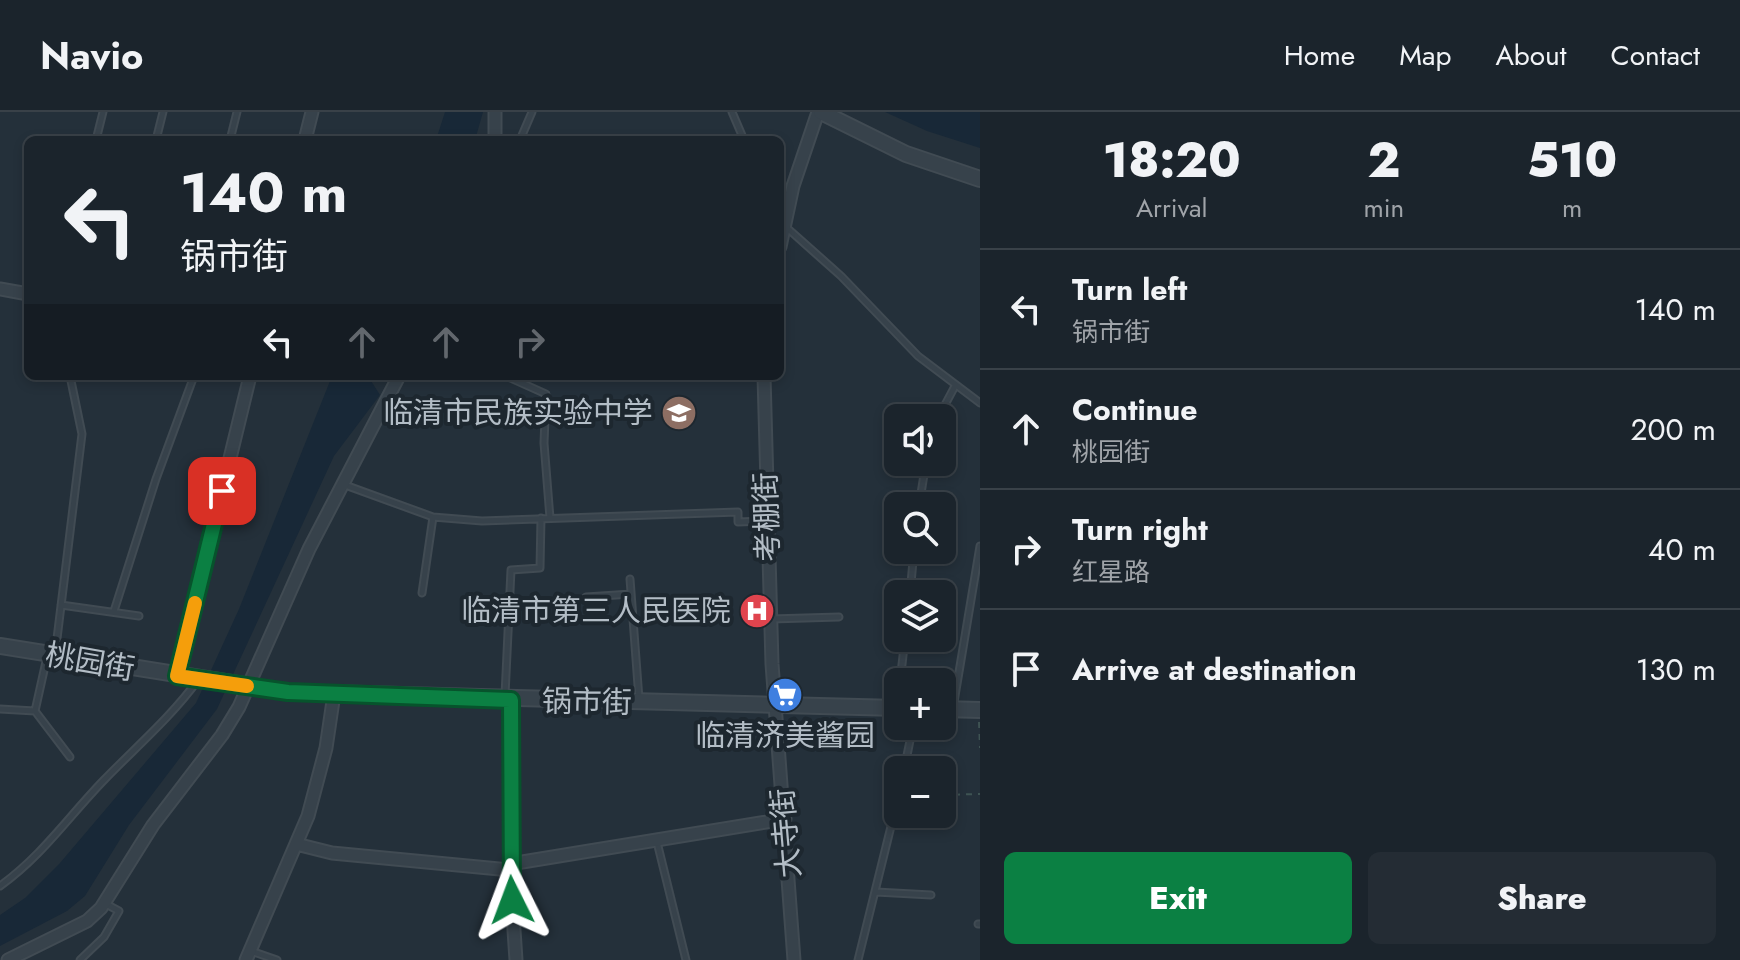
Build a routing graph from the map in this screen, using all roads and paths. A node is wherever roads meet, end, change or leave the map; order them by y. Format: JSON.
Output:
{"nodes":[{"id":1,"x":103,"y":112,"type":"edge"},
{"id":2,"x":163,"y":112,"type":"edge"},
{"id":3,"x":237,"y":112,"type":"edge"},
{"id":4,"x":312,"y":112,"type":"edge"},
{"id":5,"x":495,"y":112,"type":"edge"},
{"id":6,"x":532,"y":112,"type":"edge"},
{"id":7,"x":732,"y":112,"type":"edge"},
{"id":8,"x":820,"y":112,"type":"edge"},
{"id":9,"x":97,"y":136,"type":"edge"},
{"id":10,"x":157,"y":136,"type":"edge"},
{"id":11,"x":231,"y":136,"type":"edge"},
{"id":12,"x":306,"y":136,"type":"edge"},
{"id":13,"x":495,"y":136,"type":"edge"},
{"id":14,"x":522,"y":136,"type":"edge"},
{"id":15,"x":742,"y":136,"type":"edge"},
{"id":16,"x":980,"y":179,"type":"edge"},
{"id":17,"x":784,"y":218,"type":"edge"},
{"id":18,"x":784,"y":222,"type":"edge"},
{"id":19,"x":0,"y":289,"type":"edge"},
{"id":20,"x":24,"y":293,"type":"edge"},
{"id":21,"x":71,"y":380,"type":"edge"},
{"id":22,"x":193,"y":380,"type":"edge"},
{"id":23,"x":249,"y":380,"type":"edge"},
{"id":24,"x":397,"y":380,"type":"edge"},
{"id":25,"x":515,"y":380,"type":"edge"},
{"id":26,"x":764,"y":380,"type":"edge"},
{"id":27,"x":955,"y":386,"type":"junction"},
{"id":28,"x":980,"y":403,"type":"edge"},
{"id":29,"x":945,"y":404,"type":"edge"},
{"id":30,"x":344,"y":484,"type":"junction"},
{"id":31,"x":433,"y":517,"type":"junction"},
{"id":32,"x":541,"y":518,"type":"junction"},
{"id":33,"x":550,"y":518,"type":"junction"},
{"id":34,"x":767,"y":521,"type":"junction"},
{"id":35,"x":980,"y":546,"type":"edge"},
{"id":36,"x":630,"y":579,"type":"dead end"},
{"id":37,"x":422,"y":593,"type":"dead end"},
{"id":38,"x":631,"y":594,"type":"junction"},
{"id":39,"x":586,"y":597,"type":"dead end"},
{"id":40,"x":61,"y":605,"type":"junction"},
{"id":41,"x":114,"y":611,"type":"junction"},
{"id":42,"x":139,"y":616,"type":"dead end"},
{"id":43,"x":839,"y":617,"type":"dead end"},
{"id":44,"x":770,"y":619,"type":"junction"},
{"id":45,"x":0,"y":646,"type":"edge"},
{"id":46,"x":51,"y":655,"type":"junction"},
{"id":47,"x":956,"y":668,"type":"edge"},
{"id":48,"x":177,"y":676,"type":"junction"},
{"id":49,"x":199,"y":679,"type":"junction"},
{"id":50,"x":229,"y":683,"type":"joint"},
{"id":51,"x":248,"y":686,"type":"junction"},
{"id":52,"x":334,"y":694,"type":"junction"},
{"id":53,"x":508,"y":700,"type":"junction"},
{"id":54,"x":639,"y":704,"type":"junction"},
{"id":55,"x":775,"y":706,"type":"junction"},
{"id":56,"x":884,"y":707,"type":"edge"},
{"id":57,"x":0,"y":709,"type":"edge"},
{"id":58,"x":956,"y":709,"type":"edge"},
{"id":59,"x":979,"y":710,"type":"edge"},
{"id":60,"x":35,"y":711,"type":"junction"},
{"id":61,"x":980,"y":748,"type":"edge"},
{"id":62,"x":70,"y":757,"type":"dead end"},
{"id":63,"x":980,"y":794,"type":"edge"},
{"id":64,"x":956,"y":795,"type":"edge"},
{"id":65,"x":785,"y":819,"type":"junction"},
{"id":66,"x":891,"y":828,"type":"edge"},
{"id":67,"x":657,"y":842,"type":"junction"},
{"id":68,"x":296,"y":844,"type":"junction"},
{"id":69,"x":510,"y":867,"type":"junction"},
{"id":70,"x":0,"y":886,"type":"edge"},
{"id":71,"x":876,"y":892,"type":"junction"},
{"id":72,"x":931,"y":895,"type":"dead end"},
{"id":73,"x":104,"y":903,"type":"junction"},
{"id":74,"x":248,"y":956,"type":"edge"},
{"id":75,"x":8,"y":960,"type":"edge"},
{"id":76,"x":80,"y":960,"type":"edge"},
{"id":77,"x":277,"y":960,"type":"edge"},
{"id":78,"x":516,"y":960,"type":"edge"},
{"id":79,"x":686,"y":960,"type":"edge"},
{"id":80,"x":794,"y":960,"type":"edge"},
{"id":81,"x":858,"y":960,"type":"edge"}],
"edges":[{"from":1,"to":9,"type":"lane"},
{"from":2,"to":10,"type":"lane"},
{"from":3,"to":11,"type":"lane"},
{"from":4,"to":12,"type":"street"},
{"from":5,"to":13,"type":"street"},
{"from":6,"to":14,"type":"lane"},
{"from":7,"to":15,"type":"lane"},
{"from":8,"to":16,"type":"street"},
{"from":8,"to":17,"type":"street"},
{"from":18,"to":27,"type":"lane"},
{"from":19,"to":20,"type":"street"},
{"from":21,"to":40,"type":"lane"},
{"from":22,"to":41,"type":"lane"},
{"from":23,"to":48,"type":"street"},
{"from":24,"to":30,"type":"street"},
{"from":25,"to":33,"type":"lane"},
{"from":26,"to":34,"type":"street","name":"考棚街"},
{"from":27,"to":28,"type":"lane"},
{"from":27,"to":29,"type":"lane"},
{"from":30,"to":31,"type":"lane"},
{"from":30,"to":51,"type":"street"},
{"from":31,"to":32,"type":"lane"},
{"from":31,"to":37,"type":"lane"},
{"from":32,"to":33,"type":"lane"},
{"from":32,"to":53,"type":"lane"},
{"from":33,"to":34,"type":"lane"},
{"from":34,"to":44,"type":"street","name":"考棚街"},
{"from":35,"to":47,"type":"lane"},
{"from":36,"to":38,"type":"lane"},
{"from":38,"to":39,"type":"lane"},
{"from":38,"to":54,"type":"lane"},
{"from":40,"to":41,"type":"lane"},
{"from":40,"to":46,"type":"lane"},
{"from":41,"to":42,"type":"lane"},
{"from":43,"to":44,"type":"lane"},
{"from":44,"to":55,"type":"street","name":"考棚街"},
{"from":45,"to":46,"type":"street","name":"桃园街"},
{"from":46,"to":48,"type":"street","name":"桃园街"},
{"from":46,"to":60,"type":"lane"},
{"from":48,"to":49,"type":"street","name":"桃园街"},
{"from":49,"to":50,"type":"street","name":"桃园街"},
{"from":49,"to":70,"type":"lane"},
{"from":50,"to":51,"type":"street","name":"锅市街"},
{"from":51,"to":52,"type":"street","name":"锅市街"},
{"from":51,"to":73,"type":"street"},
{"from":52,"to":53,"type":"street","name":"锅市街"},
{"from":52,"to":68,"type":"street"},
{"from":53,"to":54,"type":"street","name":"锅市街"},
{"from":53,"to":69,"type":"street"},
{"from":54,"to":55,"type":"street","name":"锅市街"},
{"from":55,"to":56,"type":"street","name":"锅市街"},
{"from":55,"to":65,"type":"street","name":"大寺街"},
{"from":57,"to":60,"type":"lane"},
{"from":58,"to":59,"type":"street"},
{"from":59,"to":61,"type":"path"},
{"from":60,"to":62,"type":"lane"},
{"from":63,"to":64,"type":"path"},
{"from":65,"to":67,"type":"street"},
{"from":65,"to":80,"type":"street","name":"大寺街"},
{"from":66,"to":71,"type":"lane"},
{"from":67,"to":69,"type":"street"},
{"from":67,"to":79,"type":"lane"},
{"from":68,"to":69,"type":"street"},
{"from":68,"to":74,"type":"street"},
{"from":69,"to":78,"type":"street"},
{"from":71,"to":72,"type":"lane"},
{"from":71,"to":81,"type":"lane"},
{"from":73,"to":75,"type":"street"},
{"from":73,"to":76,"type":"lane"},
{"from":74,"to":77,"type":"lane"}]}
